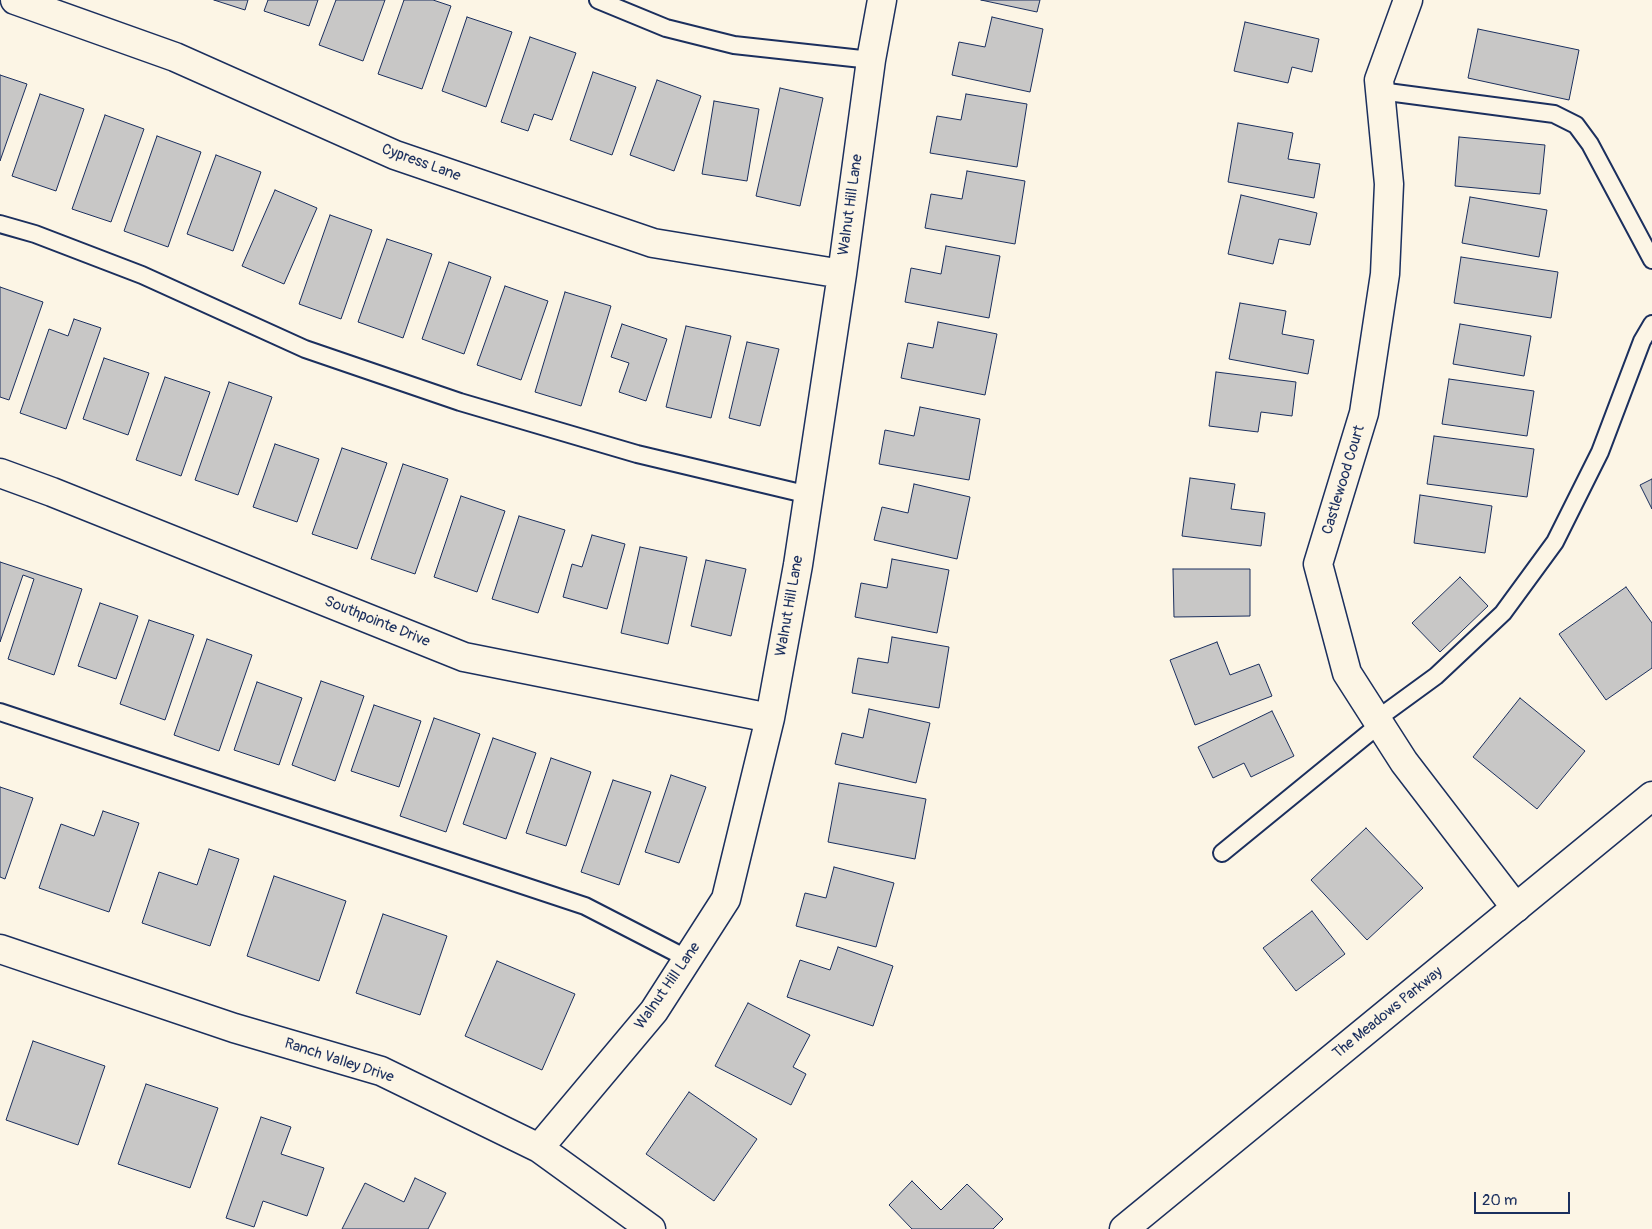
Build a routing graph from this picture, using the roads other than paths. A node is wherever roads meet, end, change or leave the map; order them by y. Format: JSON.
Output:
{"nodes":[{"id":1,"x":15,"y":0,"type":"edge"},
{"id":2,"x":598,"y":0,"type":"edge"},
{"id":3,"x":882,"y":0,"type":"edge"},
{"id":4,"x":1408,"y":0,"type":"edge"},
{"id":5,"x":871,"y":60,"type":"junction"},
{"id":6,"x":1380,"y":91,"type":"junction"},
{"id":7,"x":0,"y":224,"type":"edge"},
{"id":8,"x":1652,"y":260,"type":"edge"},
{"id":9,"x":842,"y":274,"type":"junction"},
{"id":10,"x":1652,"y":324,"type":"edge"},
{"id":11,"x":0,"y":473,"type":"edge"},
{"id":12,"x":809,"y":495,"type":"junction"},
{"id":13,"x":0,"y":712,"type":"edge"},
{"id":14,"x":770,"y":718,"type":"junction"},
{"id":15,"x":1378,"y":722,"type":"junction"},
{"id":16,"x":1652,"y":796,"type":"edge"},
{"id":17,"x":1222,"y":853,"type":"dead end"},
{"id":18,"x":1516,"y":908,"type":"junction"},
{"id":19,"x":0,"y":949,"type":"edge"},
{"id":20,"x":688,"y":959,"type":"junction"},
{"id":21,"x":539,"y":1148,"type":"junction"},
{"id":22,"x":651,"y":1229,"type":"edge"},
{"id":23,"x":1124,"y":1229,"type":"edge"}],
"edges":[{"from":1,"to":9,"type":"street","name":"Cypress Lane"},
{"from":2,"to":5,"type":"lane"},
{"from":3,"to":5,"type":"street","name":"Walnut Hill Lane"},
{"from":4,"to":6,"type":"street","name":"Castlewood Court"},
{"from":5,"to":9,"type":"street","name":"Walnut Hill Lane"},
{"from":6,"to":8,"type":"lane"},
{"from":6,"to":15,"type":"street","name":"Castlewood Court"},
{"from":7,"to":12,"type":"lane"},
{"from":9,"to":12,"type":"street","name":"Walnut Hill Lane"},
{"from":10,"to":15,"type":"lane"},
{"from":11,"to":14,"type":"street","name":"Southpointe Drive"},
{"from":12,"to":14,"type":"street","name":"Walnut Hill Lane"},
{"from":13,"to":20,"type":"lane"},
{"from":14,"to":20,"type":"street","name":"Walnut Hill Lane"},
{"from":15,"to":17,"type":"lane"},
{"from":15,"to":18,"type":"street","name":"Castlewood Court"},
{"from":16,"to":18,"type":"street","name":"The Meadows Parkway"},
{"from":18,"to":23,"type":"street","name":"The Meadows Parkway"},
{"from":19,"to":21,"type":"street","name":"Ranch Valley Drive"},
{"from":20,"to":21,"type":"street","name":"Walnut Hill Lane"},
{"from":21,"to":22,"type":"street","name":"Ranch Valley Drive"}]}
